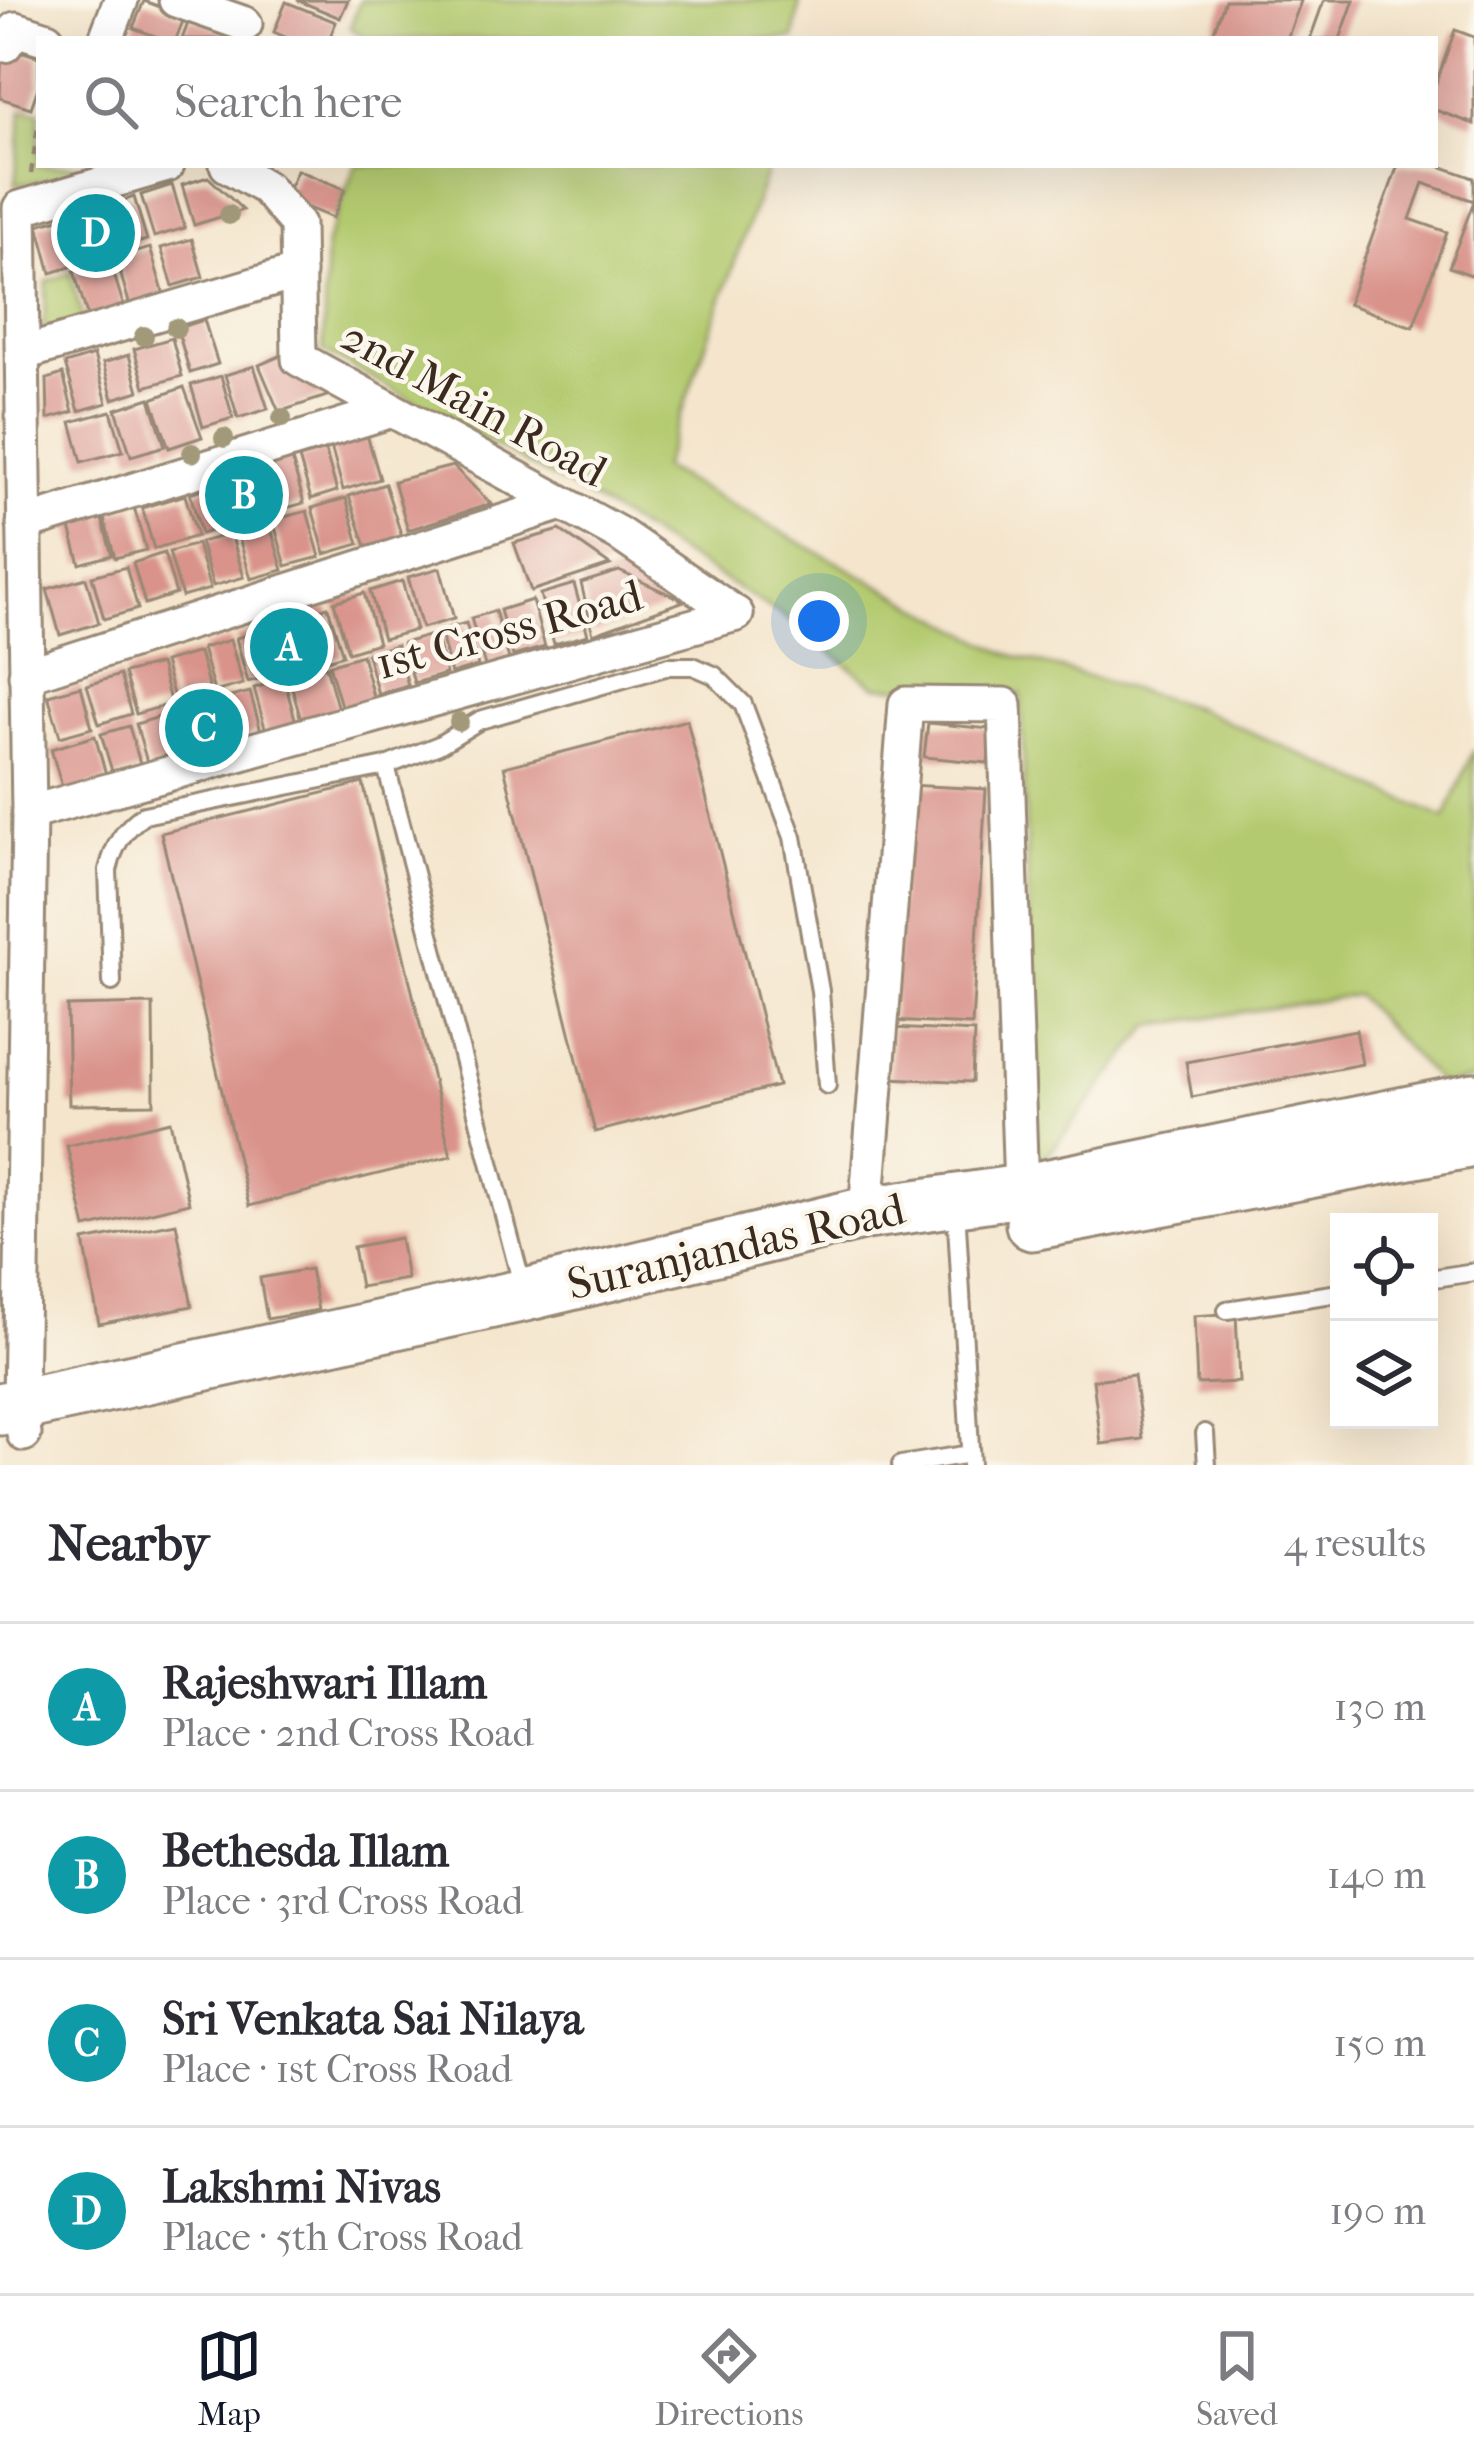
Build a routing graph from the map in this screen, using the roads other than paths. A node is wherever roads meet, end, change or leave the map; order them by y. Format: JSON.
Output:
{"nodes":[{"id":1,"x":121,"y":0,"type":"edge"},
{"id":2,"x":176,"y":0,"type":"edge"},
{"id":3,"x":247,"y":21,"type":"edge"},
{"id":4,"x":38,"y":36,"type":"edge"},
{"id":5,"x":107,"y":36,"type":"edge"},
{"id":6,"x":0,"y":44,"type":"edge"},
{"id":7,"x":157,"y":168,"type":"edge"},
{"id":8,"x":232,"y":168,"type":"edge"},
{"id":9,"x":298,"y":272,"type":"junction"},
{"id":10,"x":24,"y":353,"type":"junction"},
{"id":11,"x":389,"y":411,"type":"junction"},
{"id":12,"x":562,"y":502,"type":"junction"},
{"id":13,"x":24,"y":524,"type":"junction"},
{"id":14,"x":736,"y":614,"type":"joint"},
{"id":15,"x":26,"y":675,"type":"junction"},
{"id":16,"x":386,"y":766,"type":"junction"},
{"id":17,"x":29,"y":813,"type":"junction"},
{"id":18,"x":112,"y":982,"type":"dead end"},
{"id":19,"x":827,"y":1085,"type":"dead end"},
{"id":20,"x":1474,"y":1099,"type":"edge"},
{"id":21,"x":1474,"y":1141,"type":"edge"},
{"id":22,"x":1021,"y":1191,"type":"junction"},
{"id":23,"x":866,"y":1213,"type":"junction"},
{"id":24,"x":957,"y":1217,"type":"junction"},
{"id":25,"x":1474,"y":1272,"type":"edge"},
{"id":26,"x":1438,"y":1278,"type":"edge"},
{"id":27,"x":525,"y":1294,"type":"junction"},
{"id":28,"x":1330,"y":1294,"type":"edge"},
{"id":29,"x":1227,"y":1310,"type":"dead end"},
{"id":30,"x":11,"y":1421,"type":"edge"},
{"id":31,"x":1205,"y":1432,"type":"dead end"},
{"id":32,"x":970,"y":1459,"type":"edge"},
{"id":33,"x":901,"y":1465,"type":"edge"},
{"id":34,"x":1207,"y":1465,"type":"edge"}],
"edges":[{"from":1,"to":5,"type":"street"},
{"from":2,"to":3,"type":"street"},
{"from":4,"to":6,"type":"street"},
{"from":7,"to":10,"type":"street"},
{"from":8,"to":9,"type":"street","name":"2nd Main Road"},
{"from":9,"to":10,"type":"street"},
{"from":9,"to":11,"type":"street","name":"2nd Main Road"},
{"from":10,"to":13,"type":"street"},
{"from":11,"to":12,"type":"street","name":"2nd Main Road"},
{"from":11,"to":13,"type":"street"},
{"from":12,"to":14,"type":"street","name":"2nd Main Road"},
{"from":12,"to":15,"type":"street"},
{"from":13,"to":15,"type":"street"},
{"from":14,"to":17,"type":"street","name":"1st Cross Road"},
{"from":15,"to":17,"type":"street"},
{"from":16,"to":18,"type":"lane"},
{"from":16,"to":19,"type":"lane"},
{"from":16,"to":27,"type":"lane"},
{"from":17,"to":30,"type":"street"},
{"from":20,"to":22,"type":"main road","name":"Suranjandas Road"},
{"from":21,"to":24,"type":"main road","name":"Suranjandas Road"},
{"from":22,"to":23,"type":"street"},
{"from":22,"to":24,"type":"main road","name":"Suranjandas Road"},
{"from":23,"to":24,"type":"main road","name":"Suranjandas Road"},
{"from":23,"to":27,"type":"main road","name":"Suranjandas Road"},
{"from":24,"to":30,"type":"main road","name":"Suranjandas Road"},
{"from":24,"to":32,"type":"lane"},
{"from":25,"to":26,"type":"lane"},
{"from":27,"to":30,"type":"main road","name":"Suranjandas Road"},
{"from":28,"to":29,"type":"lane"},
{"from":31,"to":34,"type":"lane"},
{"from":32,"to":33,"type":"lane"}]}
